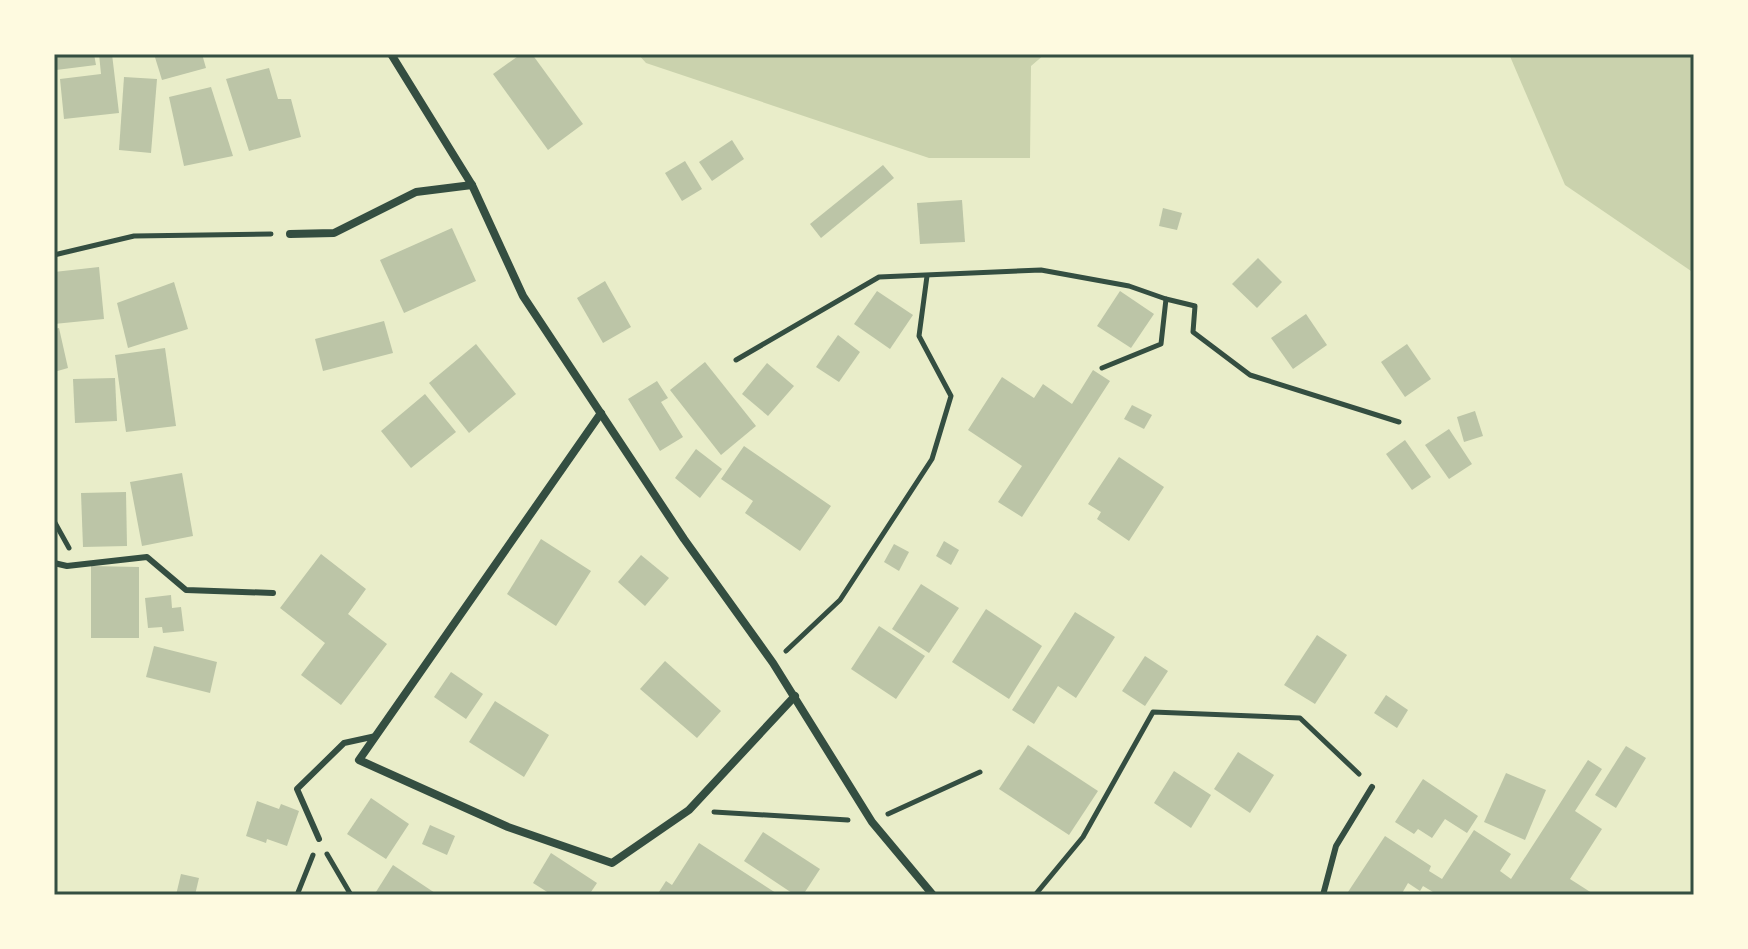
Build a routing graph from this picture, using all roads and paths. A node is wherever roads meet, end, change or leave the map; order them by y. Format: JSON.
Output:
{"nodes":[{"id":1,"x":391,"y":54,"type":"edge"},
{"id":2,"x":472,"y":185,"type":"junction"},
{"id":3,"x":290,"y":234,"type":"joint"},
{"id":4,"x":54,"y":255,"type":"edge"},
{"id":5,"x":927,"y":276,"type":"junction"},
{"id":6,"x":1166,"y":299,"type":"junction"},
{"id":7,"x":736,"y":360,"type":"dead end"},
{"id":8,"x":1102,"y":368,"type":"dead end"},
{"id":9,"x":601,"y":413,"type":"junction"},
{"id":10,"x":1399,"y":422,"type":"dead end"},
{"id":11,"x":54,"y":563,"type":"edge"},
{"id":12,"x":273,"y":593,"type":"dead end"},
{"id":13,"x":773,"y":663,"type":"junction"},
{"id":14,"x":795,"y":696,"type":"junction"},
{"id":15,"x":376,"y":736,"type":"junction"},
{"id":16,"x":1372,"y":787,"type":"joint"},
{"id":17,"x":319,"y":839,"type":"junction"},
{"id":18,"x":297,"y":895,"type":"edge"},
{"id":19,"x":351,"y":895,"type":"edge"},
{"id":20,"x":933,"y":895,"type":"edge"},
{"id":21,"x":1035,"y":895,"type":"edge"},
{"id":22,"x":1323,"y":895,"type":"edge"}],
"edges":[{"from":1,"to":2,"type":"street"},
{"from":2,"to":3,"type":"street"},
{"from":2,"to":9,"type":"street"},
{"from":3,"to":4,"type":"path"},
{"from":5,"to":6,"type":"path"},
{"from":5,"to":7,"type":"path"},
{"from":5,"to":13,"type":"path"},
{"from":6,"to":8,"type":"path"},
{"from":6,"to":10,"type":"path"},
{"from":9,"to":13,"type":"street"},
{"from":9,"to":15,"type":"street"},
{"from":11,"to":12,"type":"lane"},
{"from":13,"to":14,"type":"street"},
{"from":14,"to":15,"type":"street"},
{"from":14,"to":20,"type":"street"},
{"from":15,"to":17,"type":"lane"},
{"from":16,"to":21,"type":"path"},
{"from":16,"to":22,"type":"lane"},
{"from":17,"to":18,"type":"path"},
{"from":17,"to":19,"type":"path"}]}
